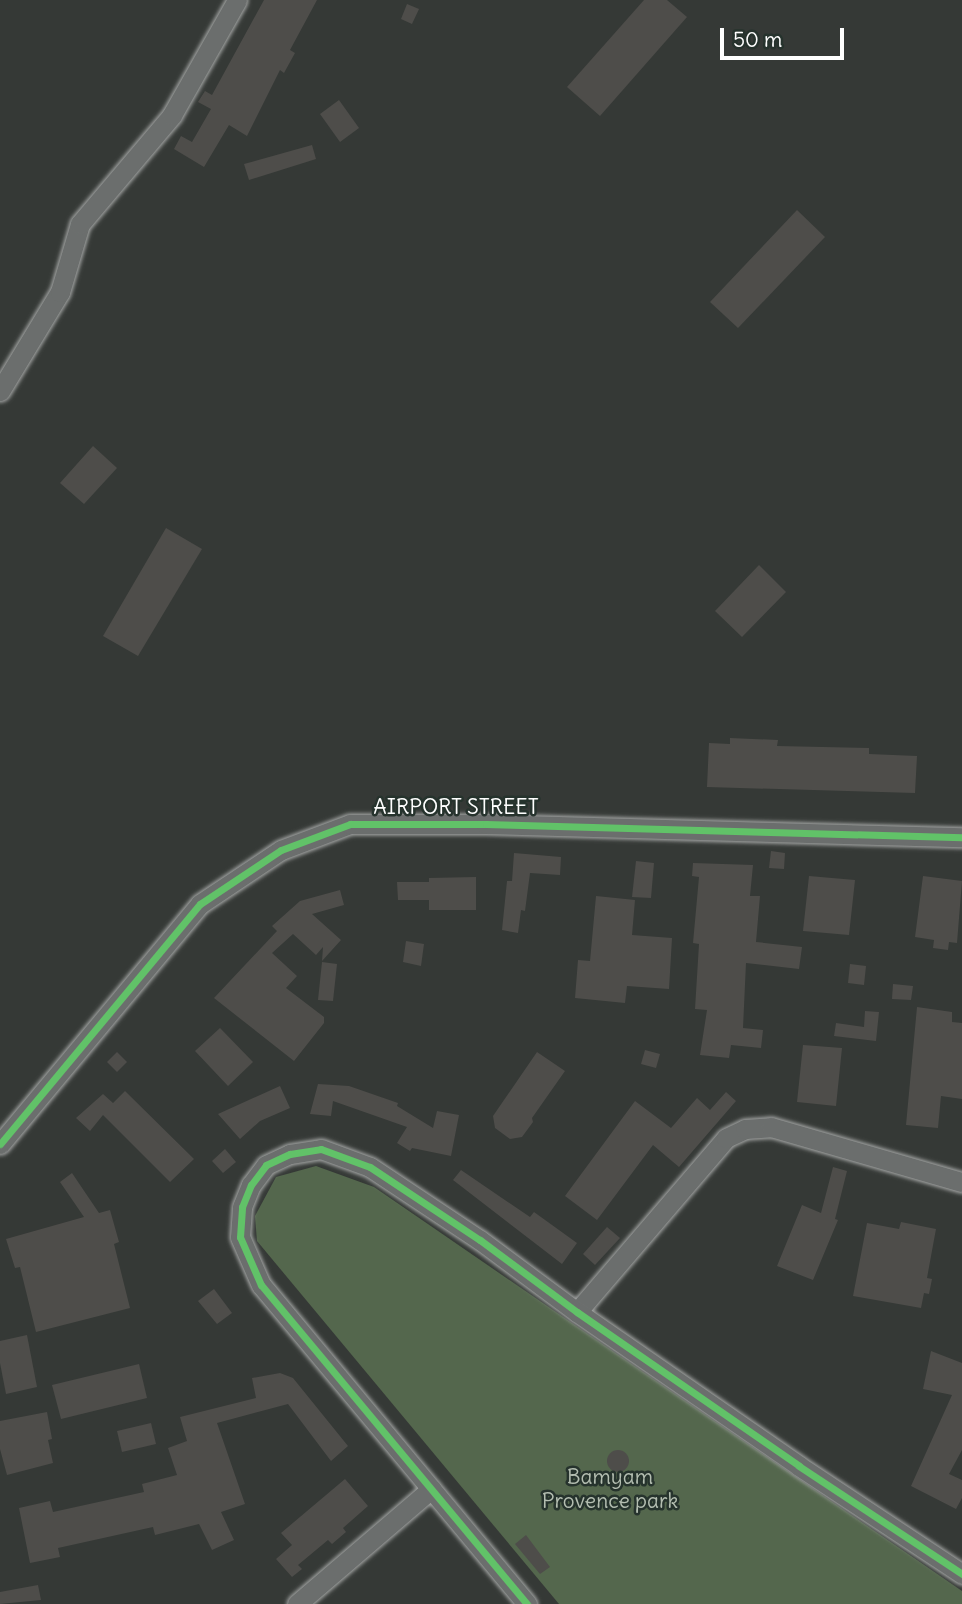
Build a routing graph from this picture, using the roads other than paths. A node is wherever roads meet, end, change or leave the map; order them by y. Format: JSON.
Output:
{"nodes":[{"id":1,"x":237,"y":0,"type":"edge"},
{"id":2,"x":0,"y":391,"type":"edge"},
{"id":3,"x":962,"y":837,"type":"edge"},
{"id":4,"x":0,"y":1144,"type":"edge"},
{"id":5,"x":962,"y":1182,"type":"edge"},
{"id":6,"x":577,"y":1312,"type":"junction"},
{"id":7,"x":431,"y":1489,"type":"junction"},
{"id":8,"x":962,"y":1574,"type":"edge"},
{"id":9,"x":297,"y":1604,"type":"edge"},
{"id":10,"x":527,"y":1604,"type":"edge"}],
"edges":[{"from":1,"to":2,"type":"street"},
{"from":3,"to":4,"type":"street","name":"AIRPORT STREET"},
{"from":5,"to":6,"type":"street"},
{"from":6,"to":7,"type":"street"},
{"from":6,"to":8,"type":"street"},
{"from":7,"to":9,"type":"street"},
{"from":7,"to":10,"type":"street"}]}
